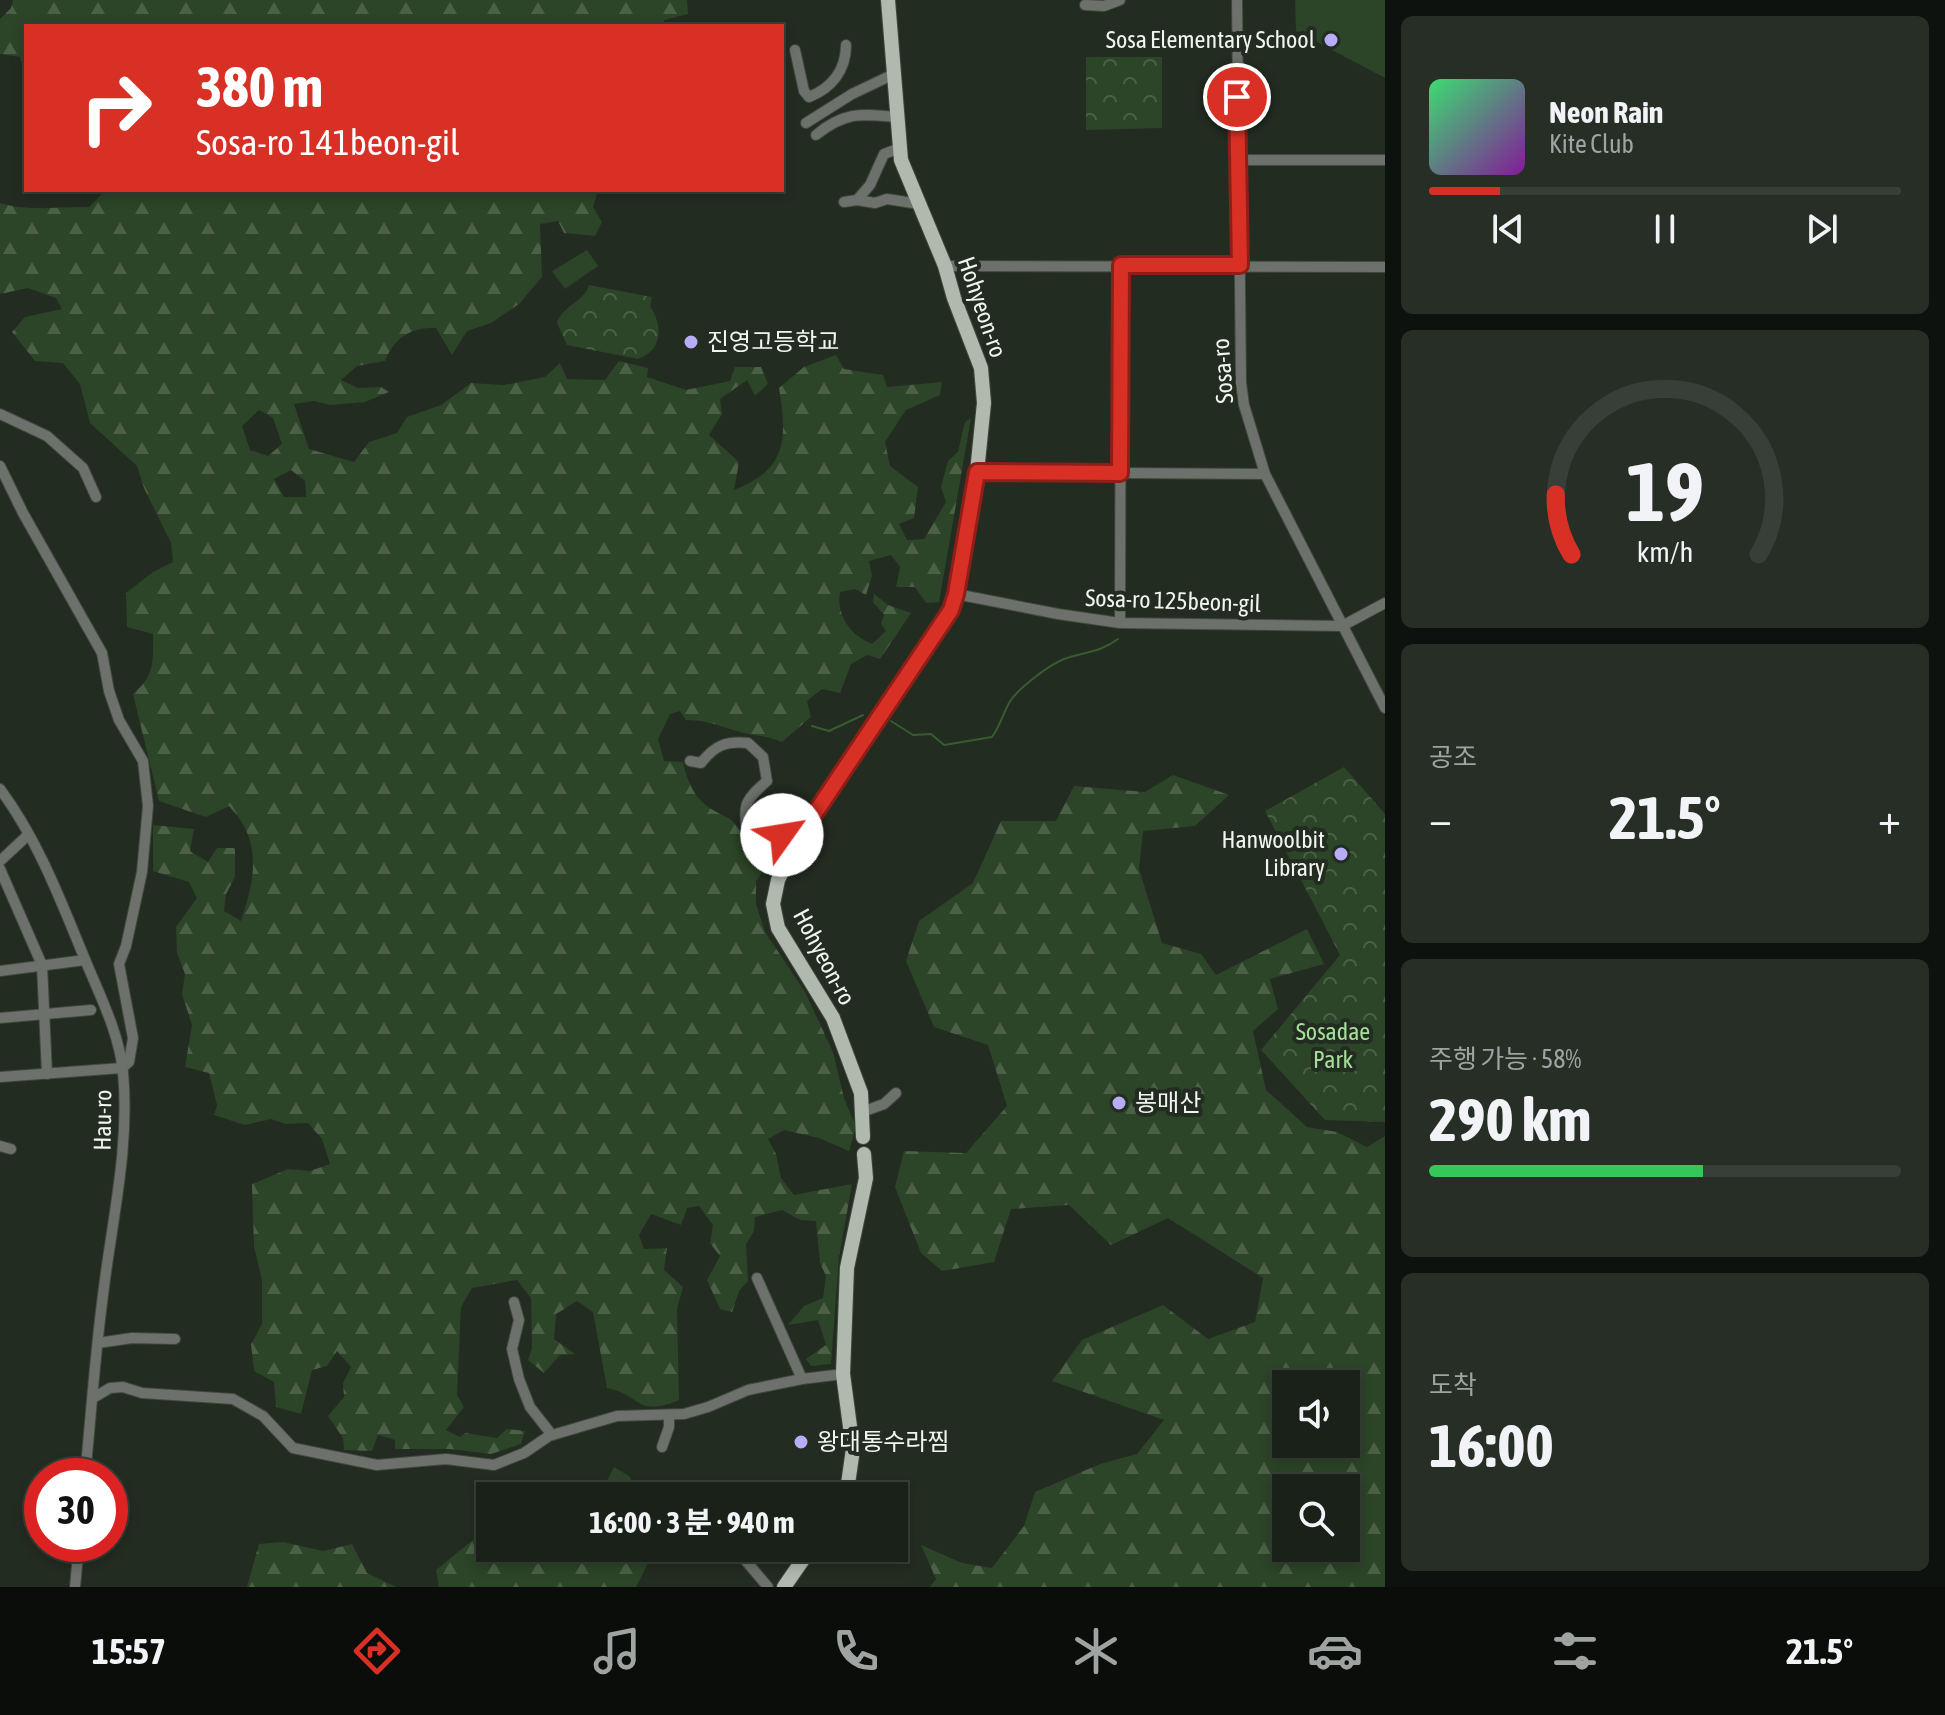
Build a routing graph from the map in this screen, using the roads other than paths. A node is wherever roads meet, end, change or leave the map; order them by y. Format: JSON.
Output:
{"nodes":[{"id":1,"x":888,"y":0,"type":"edge"},
{"id":2,"x":1120,"y":0,"type":"edge"},
{"id":3,"x":1237,"y":0,"type":"edge"},
{"id":4,"x":1085,"y":5,"type":"dead end"},
{"id":5,"x":846,"y":45,"type":"dead end"},
{"id":6,"x":795,"y":50,"type":"dead end"},
{"id":7,"x":894,"y":74,"type":"junction"},
{"id":8,"x":897,"y":117,"type":"junction"},
{"id":9,"x":806,"y":123,"type":"dead end"},
{"id":10,"x":816,"y":135,"type":"dead end"},
{"id":11,"x":900,"y":148,"type":"junction"},
{"id":12,"x":1237,"y":160,"type":"junction"},
{"id":13,"x":1385,"y":160,"type":"edge"},
{"id":14,"x":857,"y":200,"type":"junction"},
{"id":15,"x":844,"y":202,"type":"dead end"},
{"id":16,"x":919,"y":204,"type":"junction"},
{"id":17,"x":1121,"y":265,"type":"junction"},
{"id":18,"x":1240,"y":265,"type":"junction"},
{"id":19,"x":945,"y":266,"type":"junction"},
{"id":20,"x":1385,"y":267,"type":"edge"},
{"id":21,"x":0,"y":414,"type":"edge"},
{"id":22,"x":0,"y":466,"type":"edge"},
{"id":23,"x":977,"y":472,"type":"junction"},
{"id":24,"x":1120,"y":473,"type":"junction"},
{"id":25,"x":1265,"y":474,"type":"junction"},
{"id":26,"x":96,"y":497,"type":"dead end"},
{"id":27,"x":956,"y":594,"type":"junction"},
{"id":28,"x":1385,"y":603,"type":"edge"},
{"id":29,"x":1120,"y":623,"type":"junction"},
{"id":30,"x":1342,"y":626,"type":"junction"},
{"id":31,"x":1385,"y":708,"type":"edge"},
{"id":32,"x":690,"y":761,"type":"dead end"},
{"id":33,"x":0,"y":789,"type":"edge"},
{"id":34,"x":801,"y":834,"type":"junction"},
{"id":35,"x":28,"y":835,"type":"junction"},
{"id":36,"x":0,"y":861,"type":"edge"},
{"id":37,"x":0,"y":869,"type":"edge"},
{"id":38,"x":85,"y":960,"type":"junction"},
{"id":39,"x":42,"y":965,"type":"junction"},
{"id":40,"x":0,"y":971,"type":"edge"},
{"id":41,"x":91,"y":1010,"type":"dead end"},
{"id":42,"x":44,"y":1016,"type":"junction"},
{"id":43,"x":0,"y":1018,"type":"edge"},
{"id":44,"x":122,"y":1068,"type":"junction"},
{"id":45,"x":47,"y":1074,"type":"junction"},
{"id":46,"x":0,"y":1077,"type":"edge"},
{"id":47,"x":896,"y":1093,"type":"dead end"},
{"id":48,"x":862,"y":1112,"type":"junction"},
{"id":49,"x":863,"y":1137,"type":"dead end"},
{"id":50,"x":864,"y":1154,"type":"dead end"},
{"id":51,"x":757,"y":1278,"type":"dead end"},
{"id":52,"x":514,"y":1302,"type":"dead end"},
{"id":53,"x":175,"y":1339,"type":"dead end"},
{"id":54,"x":98,"y":1343,"type":"junction"},
{"id":55,"x":843,"y":1374,"type":"junction"},
{"id":56,"x":802,"y":1379,"type":"junction"},
{"id":57,"x":93,"y":1398,"type":"junction"},
{"id":58,"x":669,"y":1416,"type":"junction"},
{"id":59,"x":552,"y":1435,"type":"junction"},
{"id":60,"x":662,"y":1447,"type":"dead end"},
{"id":61,"x":87,"y":1458,"type":"edge"},
{"id":62,"x":848,"y":1482,"type":"edge"},
{"id":63,"x":77,"y":1562,"type":"edge"},
{"id":64,"x":747,"y":1562,"type":"edge"},
{"id":65,"x":801,"y":1562,"type":"edge"},
{"id":66,"x":75,"y":1587,"type":"edge"},
{"id":67,"x":768,"y":1587,"type":"edge"},
{"id":68,"x":784,"y":1587,"type":"edge"}],
"edges":[{"from":1,"to":7,"type":"main road","name":"Hohyeon-ro"},
{"from":2,"to":4,"type":"street"},
{"from":3,"to":12,"type":"street","name":"Sosa-ro"},
{"from":5,"to":6,"type":"street"},
{"from":7,"to":8,"type":"main road","name":"Hohyeon-ro"},
{"from":7,"to":9,"type":"street"},
{"from":8,"to":10,"type":"street"},
{"from":8,"to":11,"type":"main road","name":"Hohyeon-ro"},
{"from":11,"to":14,"type":"street"},
{"from":11,"to":16,"type":"main road","name":"Hohyeon-ro"},
{"from":12,"to":13,"type":"street"},
{"from":12,"to":18,"type":"street","name":"Sosa-ro"},
{"from":14,"to":15,"type":"street"},
{"from":14,"to":16,"type":"street"},
{"from":16,"to":19,"type":"main road","name":"Hohyeon-ro"},
{"from":17,"to":18,"type":"street"},
{"from":17,"to":19,"type":"street"},
{"from":17,"to":24,"type":"street"},
{"from":18,"to":20,"type":"street"},
{"from":18,"to":25,"type":"street","name":"Sosa-ro"},
{"from":19,"to":23,"type":"main road","name":"Hohyeon-ro"},
{"from":21,"to":26,"type":"street"},
{"from":22,"to":44,"type":"street"},
{"from":23,"to":24,"type":"street"},
{"from":23,"to":27,"type":"main road","name":"Hohyeon-ro"},
{"from":24,"to":25,"type":"street"},
{"from":24,"to":29,"type":"street"},
{"from":25,"to":30,"type":"street","name":"Sosa-ro"},
{"from":27,"to":29,"type":"street","name":"Sosa-ro 125beon-gil"},
{"from":27,"to":34,"type":"main road","name":"Hohyeon-ro"},
{"from":28,"to":30,"type":"street"},
{"from":29,"to":30,"type":"street","name":"Sosa-ro 125beon-gil"},
{"from":30,"to":31,"type":"street","name":"Sosa-ro"},
{"from":32,"to":34,"type":"street"},
{"from":33,"to":35,"type":"street","name":"Hau-ro"},
{"from":34,"to":48,"type":"main road","name":"Hohyeon-ro"},
{"from":35,"to":36,"type":"street"},
{"from":35,"to":38,"type":"street","name":"Hau-ro"},
{"from":37,"to":39,"type":"street"},
{"from":38,"to":39,"type":"street"},
{"from":38,"to":44,"type":"street","name":"Hau-ro"},
{"from":39,"to":40,"type":"street"},
{"from":39,"to":42,"type":"street"},
{"from":41,"to":42,"type":"street"},
{"from":42,"to":43,"type":"street"},
{"from":42,"to":45,"type":"street"},
{"from":44,"to":45,"type":"street"},
{"from":44,"to":54,"type":"street","name":"Hau-ro"},
{"from":45,"to":46,"type":"street"},
{"from":47,"to":48,"type":"street"},
{"from":48,"to":49,"type":"main road","name":"Hohyeon-ro"},
{"from":50,"to":55,"type":"main road"},
{"from":51,"to":56,"type":"street"},
{"from":52,"to":59,"type":"street"},
{"from":53,"to":54,"type":"street"},
{"from":54,"to":57,"type":"street","name":"Hau-ro"},
{"from":55,"to":56,"type":"street"},
{"from":55,"to":62,"type":"main road"},
{"from":56,"to":58,"type":"street"},
{"from":57,"to":59,"type":"street"},
{"from":57,"to":61,"type":"street","name":"Hau-ro"},
{"from":58,"to":59,"type":"street"},
{"from":58,"to":60,"type":"street"},
{"from":63,"to":66,"type":"street"},
{"from":64,"to":67,"type":"street"},
{"from":65,"to":68,"type":"main road"}]}
